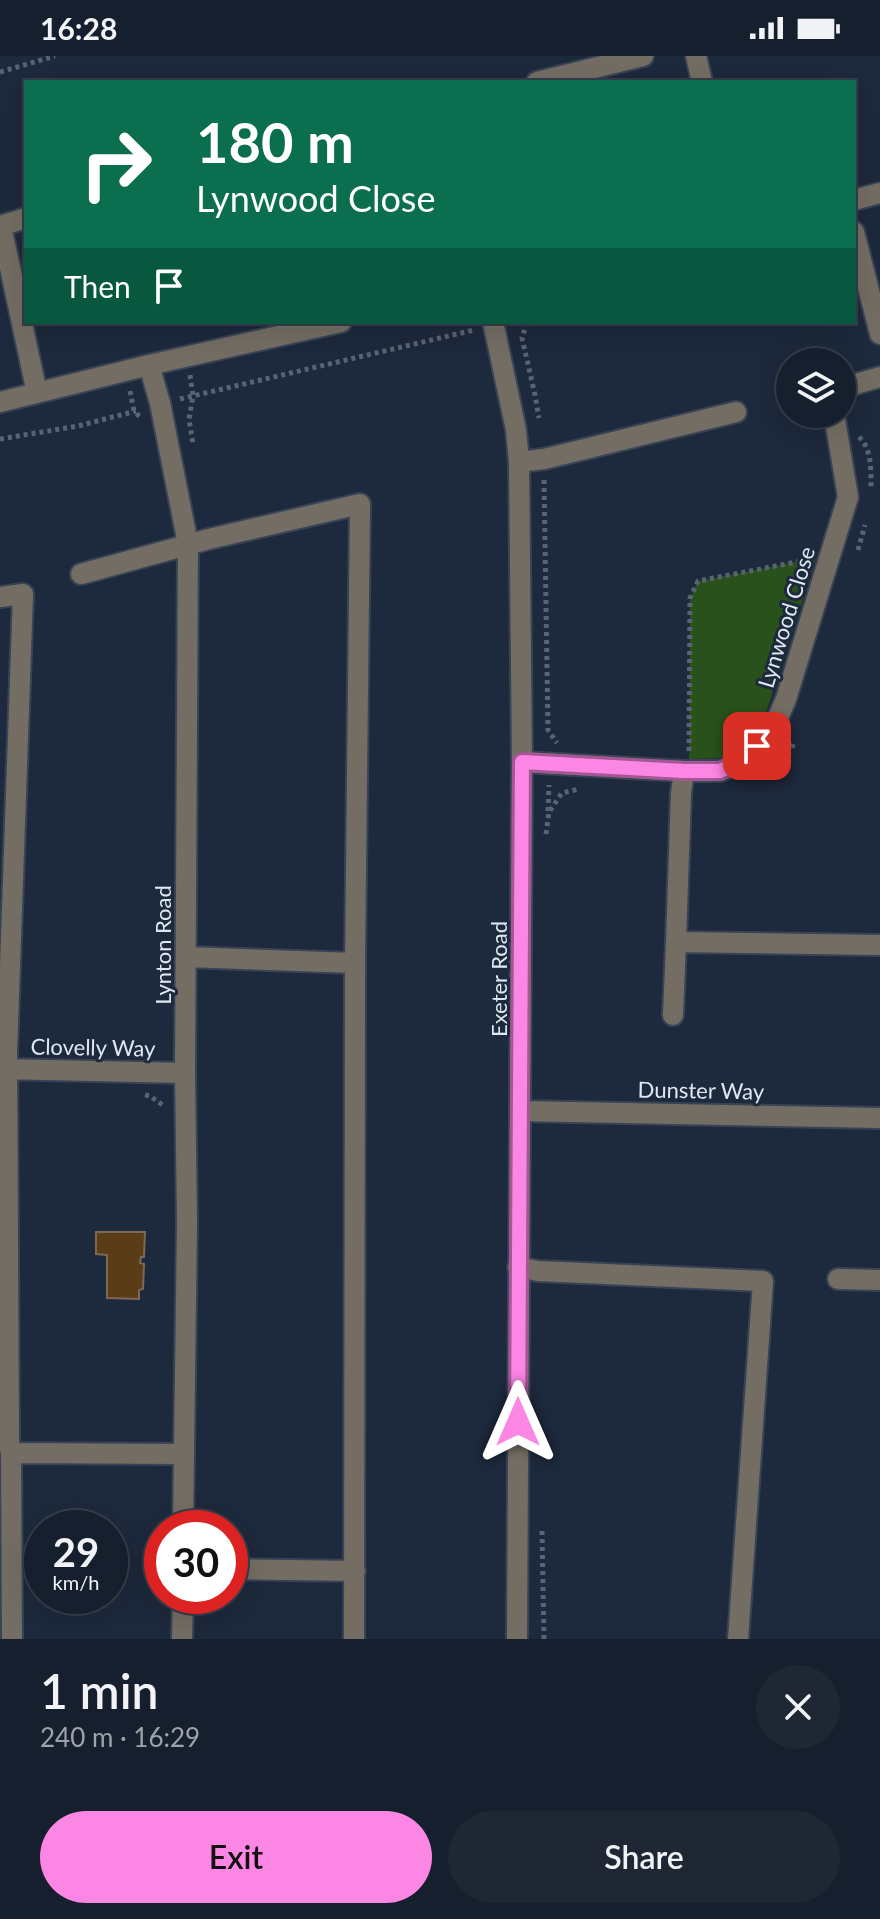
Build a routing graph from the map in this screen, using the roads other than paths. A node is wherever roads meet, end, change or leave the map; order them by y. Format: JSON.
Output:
{"nodes":[{"id":1,"x":643,"y":56,"type":"edge"},
{"id":2,"x":696,"y":56,"type":"edge"},
{"id":3,"x":545,"y":80,"type":"edge"},
{"id":4,"x":702,"y":80,"type":"edge"},
{"id":5,"x":880,"y":193,"type":"edge"},
{"id":6,"x":856,"y":199,"type":"edge"},
{"id":7,"x":24,"y":219,"type":"edge"},
{"id":8,"x":1,"y":226,"type":"edge"},
{"id":9,"x":856,"y":240,"type":"edge"},
{"id":10,"x":332,"y":324,"type":"edge"},
{"id":11,"x":493,"y":324,"type":"edge"},
{"id":12,"x":880,"y":334,"type":"edge"},
{"id":13,"x":149,"y":365,"type":"junction"},
{"id":14,"x":880,"y":377,"type":"edge"},
{"id":15,"x":856,"y":384,"type":"edge"},
{"id":16,"x":37,"y":393,"type":"junction"},
{"id":17,"x":0,"y":402,"type":"edge"},
{"id":18,"x":736,"y":412,"type":"dead end"},
{"id":19,"x":836,"y":428,"type":"edge"},
{"id":20,"x":519,"y":462,"type":"junction"},
{"id":21,"x":188,"y":544,"type":"junction"},
{"id":22,"x":81,"y":574,"type":"dead end"},
{"id":23,"x":0,"y":597,"type":"edge"},
{"id":24,"x":522,"y":762,"type":"junction"},
{"id":25,"x":686,"y":765,"type":"junction"},
{"id":26,"x":676,"y":942,"type":"junction"},
{"id":27,"x":880,"y":945,"type":"edge"},
{"id":28,"x":186,"y":957,"type":"junction"},
{"id":29,"x":355,"y":963,"type":"junction"},
{"id":30,"x":673,"y":1015,"type":"dead end"},
{"id":31,"x":4,"y":1070,"type":"edge"},
{"id":32,"x":185,"y":1073,"type":"junction"},
{"id":33,"x":520,"y":1111,"type":"junction"},
{"id":34,"x":880,"y":1118,"type":"edge"},
{"id":35,"x":518,"y":1267,"type":"junction"},
{"id":36,"x":838,"y":1279,"type":"dead end"},
{"id":37,"x":880,"y":1280,"type":"edge"},
{"id":38,"x":6,"y":1447,"type":"edge"},
{"id":39,"x":183,"y":1454,"type":"junction"},
{"id":40,"x":183,"y":1510,"type":"edge"},
{"id":41,"x":248,"y":1569,"type":"edge"},
{"id":42,"x":355,"y":1571,"type":"junction"},
{"id":43,"x":183,"y":1614,"type":"edge"},
{"id":44,"x":12,"y":1639,"type":"edge"},
{"id":45,"x":182,"y":1639,"type":"edge"},
{"id":46,"x":354,"y":1639,"type":"edge"},
{"id":47,"x":517,"y":1639,"type":"edge"},
{"id":48,"x":738,"y":1639,"type":"edge"}],
"edges":[{"from":1,"to":3,"type":"street"},
{"from":2,"to":4,"type":"street"},
{"from":5,"to":6,"type":"street"},
{"from":7,"to":8,"type":"street"},
{"from":8,"to":16,"type":"street"},
{"from":9,"to":12,"type":"street"},
{"from":10,"to":13,"type":"street"},
{"from":11,"to":20,"type":"street","name":"Exeter Road"},
{"from":13,"to":16,"type":"street"},
{"from":13,"to":21,"type":"street","name":"Lynton Road"},
{"from":14,"to":15,"type":"street"},
{"from":16,"to":17,"type":"street"},
{"from":18,"to":20,"type":"street"},
{"from":19,"to":25,"type":"street","name":"Lynwood Close"},
{"from":20,"to":24,"type":"street","name":"Exeter Road"},
{"from":21,"to":22,"type":"street"},
{"from":21,"to":28,"type":"street","name":"Lynton Road"},
{"from":21,"to":29,"type":"street"},
{"from":23,"to":31,"type":"street"},
{"from":24,"to":25,"type":"street","name":"Lynwood Close"},
{"from":24,"to":33,"type":"street","name":"Exeter Road"},
{"from":25,"to":26,"type":"street"},
{"from":26,"to":27,"type":"street"},
{"from":26,"to":30,"type":"street"},
{"from":28,"to":29,"type":"street"},
{"from":28,"to":32,"type":"street","name":"Lynton Road"},
{"from":29,"to":42,"type":"street"},
{"from":31,"to":32,"type":"street","name":"Clovelly Way"},
{"from":31,"to":38,"type":"street"},
{"from":32,"to":39,"type":"street","name":"Lynton Road"},
{"from":33,"to":34,"type":"street","name":"Dunster Way"},
{"from":33,"to":35,"type":"street","name":"Exeter Road"},
{"from":35,"to":47,"type":"street","name":"Exeter Road"},
{"from":35,"to":48,"type":"street"},
{"from":36,"to":37,"type":"street"},
{"from":38,"to":39,"type":"street"},
{"from":38,"to":44,"type":"street"},
{"from":39,"to":40,"type":"street","name":"Lynton Road"},
{"from":41,"to":42,"type":"street"},
{"from":42,"to":46,"type":"street"},
{"from":43,"to":45,"type":"street"}]}
